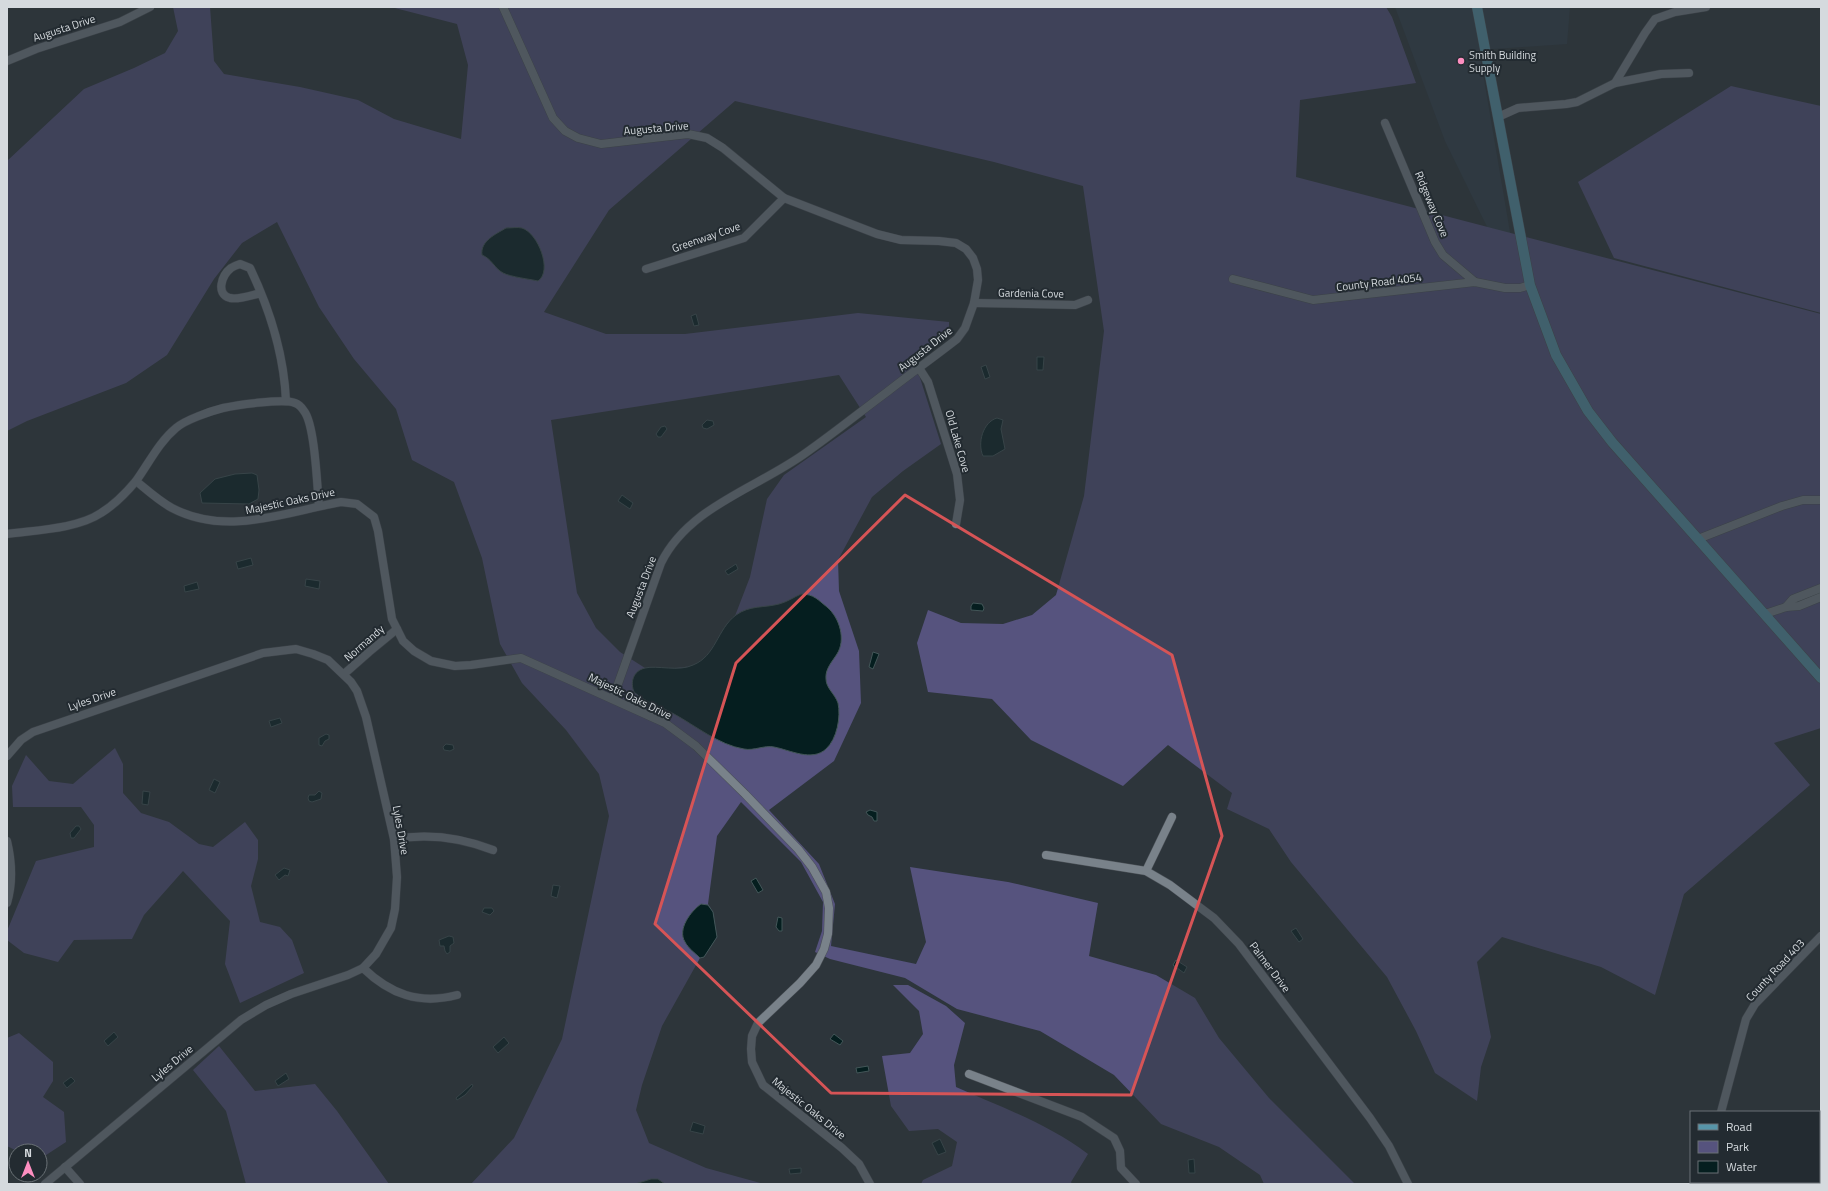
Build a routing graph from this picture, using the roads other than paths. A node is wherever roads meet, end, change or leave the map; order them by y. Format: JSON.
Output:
{"nodes":[{"id":1,"x":150,"y":7,"type":"edge"},
{"id":2,"x":503,"y":7,"type":"edge"},
{"id":3,"x":1477,"y":7,"type":"edge"},
{"id":4,"x":1706,"y":7,"type":"edge"},
{"id":5,"x":7,"y":61,"type":"edge"},
{"id":6,"x":1689,"y":73,"type":"dead end"},
{"id":7,"x":1615,"y":83,"type":"junction"},
{"id":8,"x":1498,"y":117,"type":"junction"},
{"id":9,"x":1385,"y":123,"type":"dead end"},
{"id":10,"x":784,"y":198,"type":"junction"},
{"id":11,"x":646,"y":269,"type":"dead end"},
{"id":12,"x":1233,"y":280,"type":"dead end"},
{"id":13,"x":1475,"y":282,"type":"junction"},
{"id":14,"x":1530,"y":285,"type":"junction"},
{"id":15,"x":261,"y":293,"type":"junction"},
{"id":16,"x":1088,"y":300,"type":"dead end"},
{"id":17,"x":974,"y":303,"type":"junction"},
{"id":18,"x":919,"y":368,"type":"junction"},
{"id":19,"x":286,"y":401,"type":"junction"},
{"id":20,"x":136,"y":481,"type":"junction"},
{"id":21,"x":1821,"y":500,"type":"edge"},
{"id":22,"x":319,"y":506,"type":"junction"},
{"id":23,"x":956,"y":524,"type":"dead end"},
{"id":24,"x":7,"y":534,"type":"edge"},
{"id":25,"x":1698,"y":540,"type":"junction"},
{"id":26,"x":1821,"y":588,"type":"edge"},
{"id":27,"x":1821,"y":597,"type":"edge"},
{"id":28,"x":1786,"y":607,"type":"junction"},
{"id":29,"x":1765,"y":614,"type":"junction"},
{"id":30,"x":397,"y":629,"type":"junction"},
{"id":31,"x":344,"y":674,"type":"junction"},
{"id":32,"x":1821,"y":678,"type":"edge"},
{"id":33,"x":613,"y":698,"type":"junction"},
{"id":34,"x":7,"y":756,"type":"edge"},
{"id":35,"x":1172,"y":817,"type":"dead end"},
{"id":36,"x":394,"y":839,"type":"junction"},
{"id":37,"x":7,"y":841,"type":"edge"},
{"id":38,"x":493,"y":850,"type":"dead end"},
{"id":39,"x":1046,"y":855,"type":"dead end"},
{"id":40,"x":1146,"y":872,"type":"junction"},
{"id":41,"x":7,"y":903,"type":"edge"},
{"id":42,"x":1821,"y":936,"type":"edge"},
{"id":43,"x":363,"y":968,"type":"junction"},
{"id":44,"x":456,"y":995,"type":"dead end"},
{"id":45,"x":969,"y":1074,"type":"dead end"},
{"id":46,"x":1721,"y":1111,"type":"edge"},
{"id":47,"x":65,"y":1167,"type":"junction"},
{"id":48,"x":45,"y":1184,"type":"edge"},
{"id":49,"x":80,"y":1184,"type":"edge"},
{"id":50,"x":870,"y":1184,"type":"edge"},
{"id":51,"x":1136,"y":1184,"type":"edge"},
{"id":52,"x":1408,"y":1184,"type":"edge"}],
"edges":[{"from":1,"to":5,"type":"street","name":"Augusta Drive"},
{"from":2,"to":10,"type":"street","name":"Augusta Drive"},
{"from":3,"to":8,"type":"main road"},
{"from":4,"to":7,"type":"street"},
{"from":6,"to":7,"type":"street"},
{"from":7,"to":8,"type":"street"},
{"from":8,"to":14,"type":"main road"},
{"from":9,"to":13,"type":"street","name":"Ridgeway Cove"},
{"from":10,"to":11,"type":"street","name":"Greenway Cove"},
{"from":10,"to":17,"type":"street","name":"Augusta Drive"},
{"from":12,"to":13,"type":"street","name":"County Road 4054"},
{"from":13,"to":14,"type":"street","name":"County Road 4054"},
{"from":14,"to":25,"type":"main road"},
{"from":15,"to":15,"type":"street"},
{"from":15,"to":19,"type":"street"},
{"from":16,"to":17,"type":"street","name":"Gardenia Cove"},
{"from":17,"to":18,"type":"street","name":"Augusta Drive"},
{"from":18,"to":23,"type":"street","name":"Old Lake Cove"},
{"from":18,"to":33,"type":"street","name":"Augusta Drive"},
{"from":19,"to":20,"type":"street"},
{"from":19,"to":22,"type":"street"},
{"from":20,"to":22,"type":"street","name":"Majestic Oaks Drive"},
{"from":20,"to":24,"type":"street"},
{"from":21,"to":25,"type":"street"},
{"from":22,"to":30,"type":"street","name":"Majestic Oaks Drive"},
{"from":25,"to":29,"type":"main road"},
{"from":26,"to":28,"type":"street"},
{"from":27,"to":28,"type":"street"},
{"from":28,"to":29,"type":"street"},
{"from":29,"to":32,"type":"main road"},
{"from":30,"to":31,"type":"street","name":"Normandy"},
{"from":30,"to":33,"type":"street","name":"Majestic Oaks Drive"},
{"from":31,"to":34,"type":"street","name":"Lyles Drive"},
{"from":31,"to":36,"type":"street","name":"Lyles Drive"},
{"from":33,"to":50,"type":"street","name":"Majestic Oaks Drive"},
{"from":35,"to":40,"type":"street"},
{"from":36,"to":38,"type":"street"},
{"from":36,"to":43,"type":"street","name":"Lyles Drive"},
{"from":37,"to":41,"type":"street"},
{"from":39,"to":40,"type":"street","name":"Palmer Drive"},
{"from":40,"to":52,"type":"street","name":"Palmer Drive"},
{"from":42,"to":46,"type":"street","name":"County Road 403"},
{"from":43,"to":44,"type":"street"},
{"from":43,"to":47,"type":"street","name":"Lyles Drive"},
{"from":45,"to":51,"type":"street"},
{"from":47,"to":48,"type":"street","name":"Lyles Drive"},
{"from":47,"to":49,"type":"street"}]}
